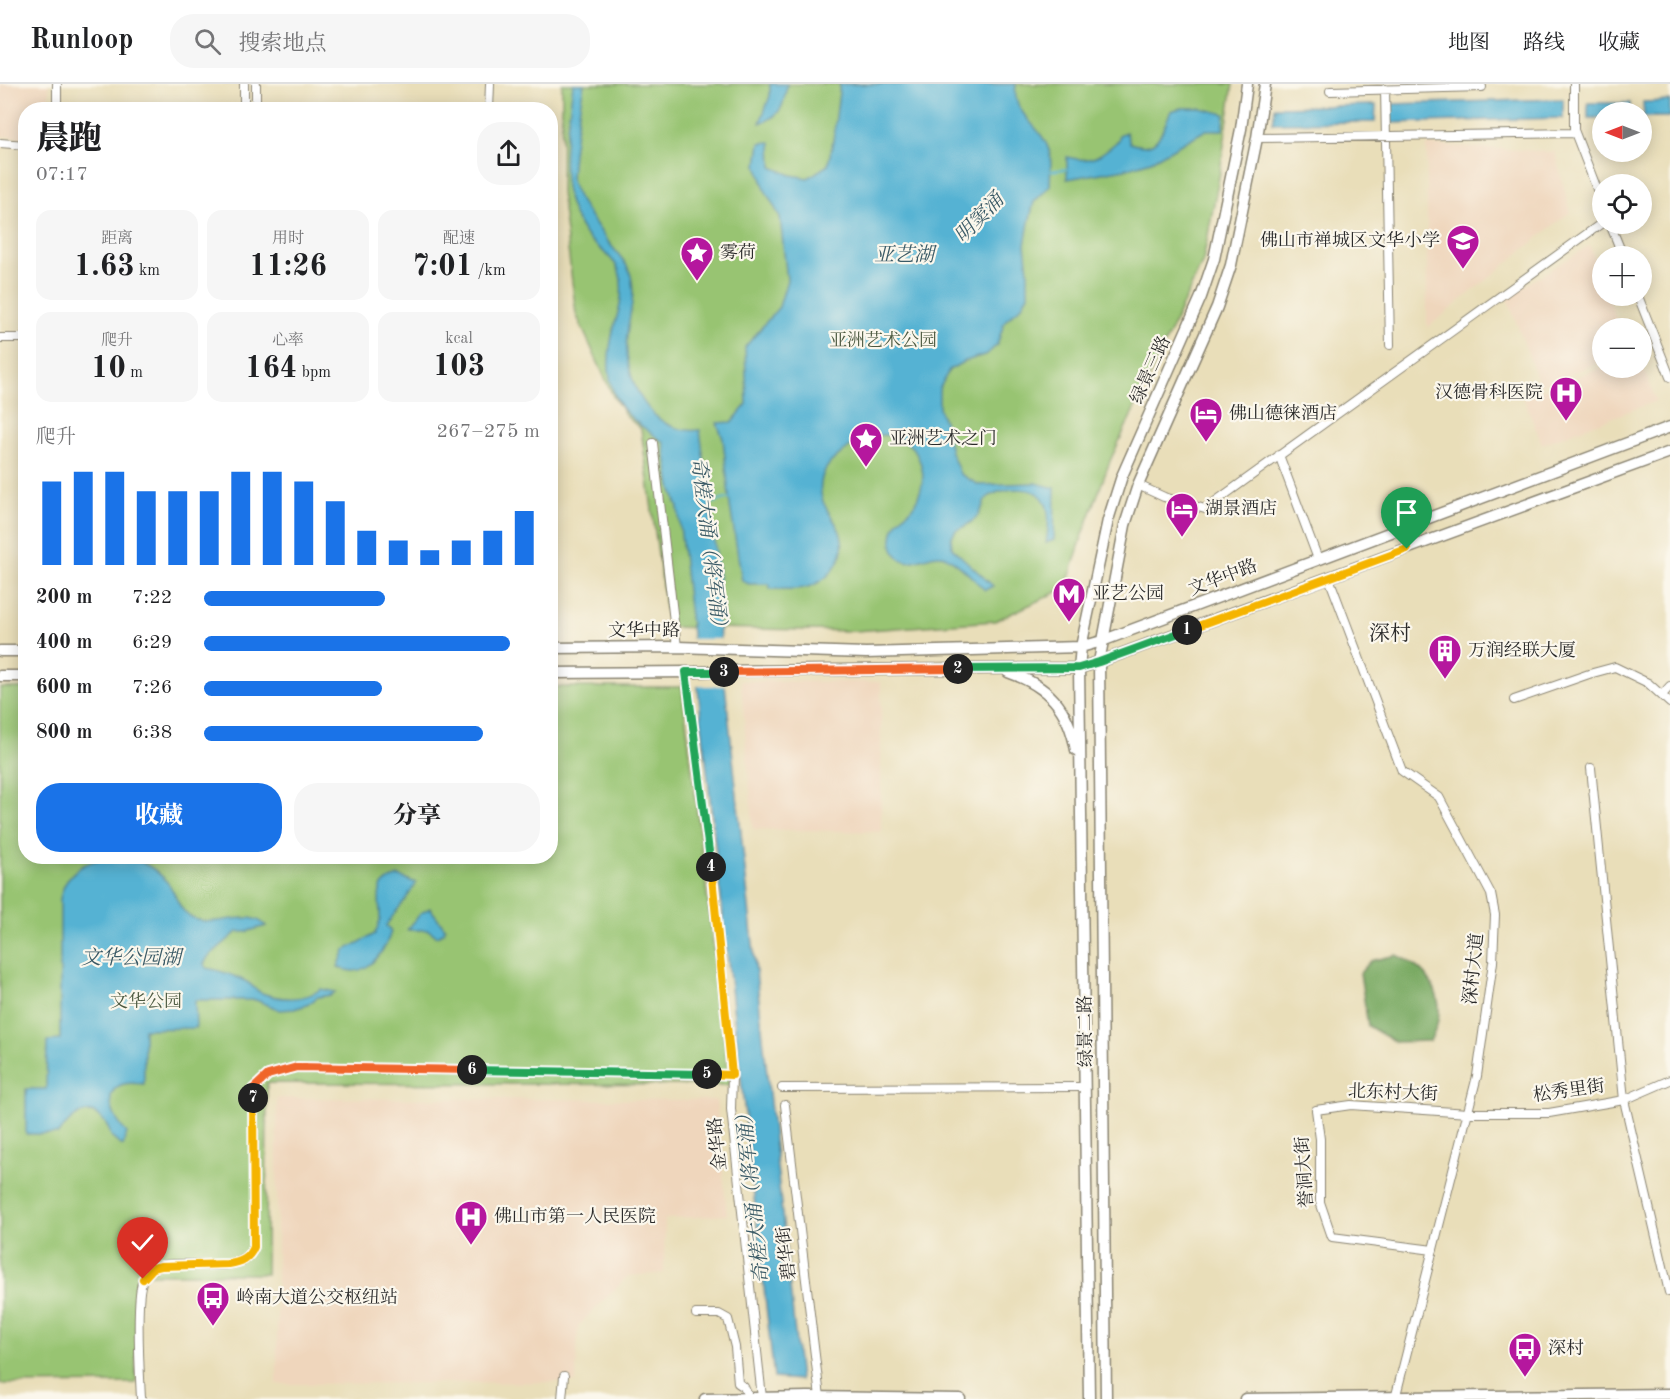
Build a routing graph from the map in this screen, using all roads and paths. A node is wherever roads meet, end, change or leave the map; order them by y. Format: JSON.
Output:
{"nodes":[{"id":1,"x":57,"y":84,"type":"edge"},
{"id":2,"x":244,"y":84,"type":"edge"},
{"id":3,"x":256,"y":84,"type":"edge"},
{"id":4,"x":490,"y":84,"type":"edge"},
{"id":5,"x":1247,"y":84,"type":"edge"},
{"id":6,"x":1265,"y":84,"type":"edge"},
{"id":7,"x":1574,"y":84,"type":"edge"},
{"id":8,"x":1440,"y":86,"type":"edge"},
{"id":9,"x":1482,"y":87,"type":"dead end"},
{"id":10,"x":1384,"y":89,"type":"junction"},
{"id":11,"x":1330,"y":90,"type":"dead end"},
{"id":12,"x":57,"y":102,"type":"edge"},
{"id":13,"x":244,"y":102,"type":"edge"},
{"id":14,"x":256,"y":102,"type":"edge"},
{"id":15,"x":489,"y":102,"type":"edge"},
{"id":16,"x":1575,"y":133,"type":"junction"},
{"id":17,"x":1386,"y":135,"type":"junction"},
{"id":18,"x":1257,"y":138,"type":"junction"},
{"id":19,"x":0,"y":143,"type":"edge"},
{"id":20,"x":18,"y":144,"type":"edge"},
{"id":21,"x":1592,"y":176,"type":"edge"},
{"id":22,"x":1592,"y":230,"type":"edge"},
{"id":23,"x":1642,"y":306,"type":"edge"},
{"id":24,"x":0,"y":338,"type":"edge"},
{"id":25,"x":18,"y":338,"type":"edge"},
{"id":26,"x":1390,"y":345,"type":"dead end"},
{"id":27,"x":1670,"y":377,"type":"edge"},
{"id":28,"x":1670,"y":427,"type":"edge"},
{"id":29,"x":653,"y":443,"type":"dead end"},
{"id":30,"x":1670,"y":452,"type":"edge"},
{"id":31,"x":1280,"y":455,"type":"junction"},
{"id":32,"x":1138,"y":485,"type":"junction"},
{"id":33,"x":1318,"y":559,"type":"junction"},
{"id":34,"x":1329,"y":578,"type":"junction"},
{"id":35,"x":1102,"y":641,"type":"junction"},
{"id":36,"x":677,"y":647,"type":"junction"},
{"id":37,"x":1081,"y":647,"type":"junction"},
{"id":38,"x":558,"y":648,"type":"edge"},
{"id":39,"x":0,"y":651,"type":"edge"},
{"id":40,"x":18,"y":651,"type":"edge"},
{"id":41,"x":1099,"y":662,"type":"junction"},
{"id":42,"x":999,"y":668,"type":"junction"},
{"id":43,"x":1079,"y":668,"type":"junction"},
{"id":44,"x":690,"y":672,"type":"junction"},
{"id":45,"x":558,"y":673,"type":"edge"},
{"id":46,"x":0,"y":676,"type":"edge"},
{"id":47,"x":18,"y":676,"type":"edge"},
{"id":48,"x":1670,"y":686,"type":"edge"},
{"id":49,"x":1662,"y":695,"type":"junction"},
{"id":50,"x":1514,"y":700,"type":"dead end"},
{"id":51,"x":1670,"y":703,"type":"edge"},
{"id":52,"x":1591,"y":768,"type":"dead end"},
{"id":53,"x":1080,"y":774,"type":"junction"},
{"id":54,"x":732,"y":1075,"type":"junction"},
{"id":55,"x":1670,"y":1080,"type":"edge"},
{"id":56,"x":1083,"y":1087,"type":"junction"},
{"id":57,"x":782,"y":1088,"type":"dead end"},
{"id":58,"x":1624,"y":1100,"type":"junction"},
{"id":59,"x":785,"y":1105,"type":"dead end"},
{"id":60,"x":1317,"y":1110,"type":"joint"},
{"id":61,"x":1468,"y":1113,"type":"junction"},
{"id":62,"x":1433,"y":1250,"type":"junction"},
{"id":63,"x":1669,"y":1292,"type":"edge"},
{"id":64,"x":696,"y":1314,"type":"dead end"},
{"id":65,"x":564,"y":1376,"type":"dead end"},
{"id":66,"x":1670,"y":1394,"type":"edge"},
{"id":67,"x":820,"y":1397,"type":"junction"},
{"id":68,"x":749,"y":1398,"type":"edge"},
{"id":69,"x":762,"y":1398,"type":"edge"},
{"id":70,"x":1395,"y":1398,"type":"edge"},
{"id":71,"x":141,"y":1399,"type":"edge"},
{"id":72,"x":562,"y":1399,"type":"edge"},
{"id":73,"x":705,"y":1399,"type":"edge"},
{"id":74,"x":960,"y":1399,"type":"edge"},
{"id":75,"x":1089,"y":1399,"type":"edge"},
{"id":76,"x":1106,"y":1399,"type":"edge"},
{"id":77,"x":1245,"y":1399,"type":"edge"}],
"edges":[{"from":1,"to":12,"type":"street"},
{"from":2,"to":13,"type":"street"},
{"from":3,"to":14,"type":"street"},
{"from":4,"to":15,"type":"street"},
{"from":5,"to":37,"type":"main road","name":"绿景三路"},
{"from":6,"to":18,"type":"main road","name":"绿景三路"},
{"from":7,"to":16,"type":"street"},
{"from":8,"to":9,"type":"street"},
{"from":8,"to":10,"type":"street"},
{"from":10,"to":11,"type":"street"},
{"from":10,"to":17,"type":"street"},
{"from":16,"to":17,"type":"street"},
{"from":16,"to":21,"type":"street"},
{"from":17,"to":18,"type":"street"},
{"from":17,"to":26,"type":"street"},
{"from":18,"to":32,"type":"main road","name":"绿景三路"},
{"from":19,"to":20,"type":"street"},
{"from":22,"to":31,"type":"street"},
{"from":23,"to":27,"type":"street"},
{"from":24,"to":25,"type":"street"},
{"from":28,"to":33,"type":"main road","name":"文华中路"},
{"from":29,"to":36,"type":"street"},
{"from":30,"to":34,"type":"main road","name":"文华中路"},
{"from":31,"to":32,"type":"street"},
{"from":31,"to":33,"type":"street"},
{"from":32,"to":35,"type":"main road","name":"绿景三路"},
{"from":33,"to":35,"type":"main road","name":"文华中路"},
{"from":34,"to":41,"type":"main road","name":"文华中路"},
{"from":34,"to":61,"type":"street","name":"深村大道"},
{"from":35,"to":37,"type":"main road","name":"文华中路"},
{"from":35,"to":41,"type":"main road","name":"绿景三路"},
{"from":36,"to":37,"type":"main road","name":"文华中路"},
{"from":36,"to":38,"type":"main road","name":"文华中路"},
{"from":37,"to":43,"type":"main road","name":"绿景三路"},
{"from":39,"to":40,"type":"main road"},
{"from":41,"to":43,"type":"main road","name":"文华中路"},
{"from":41,"to":76,"type":"main road","name":"绿景二路"},
{"from":42,"to":43,"type":"main road","name":"文华中路"},
{"from":42,"to":44,"type":"main road","name":"文华中路","bridge":true},
{"from":42,"to":53,"type":"main road"},
{"from":43,"to":53,"type":"main road","name":"绿景二路"},
{"from":44,"to":45,"type":"main road","name":"文华中路"},
{"from":44,"to":54,"type":"street","name":"金华路"},
{"from":46,"to":47,"type":"main road"},
{"from":48,"to":49,"type":"street"},
{"from":49,"to":50,"type":"street"},
{"from":49,"to":51,"type":"street"},
{"from":52,"to":58,"type":"street"},
{"from":53,"to":56,"type":"main road","name":"绿景二路"},
{"from":54,"to":69,"type":"street","name":"金华路"},
{"from":54,"to":71,"type":"street"},
{"from":55,"to":58,"type":"street","name":"松秀里街"},
{"from":56,"to":57,"type":"street"},
{"from":56,"to":75,"type":"main road","name":"绿景二路"},
{"from":58,"to":61,"type":"street","name":"松秀里街"},
{"from":58,"to":63,"type":"street"},
{"from":59,"to":67,"type":"street","name":"碧华街"},
{"from":60,"to":61,"type":"street","name":"北东村大街"},
{"from":60,"to":62,"type":"street","name":"誉洞大街"},
{"from":61,"to":62,"type":"street","name":"深村大道"},
{"from":62,"to":70,"type":"street","name":"深村大道"},
{"from":64,"to":68,"type":"street"},
{"from":65,"to":72,"type":"street"},
{"from":66,"to":70,"type":"main road"},
{"from":67,"to":69,"type":"main road"},
{"from":67,"to":74,"type":"main road"},
{"from":68,"to":69,"type":"main road"},
{"from":68,"to":73,"type":"main road"},
{"from":70,"to":77,"type":"main road"}]}
